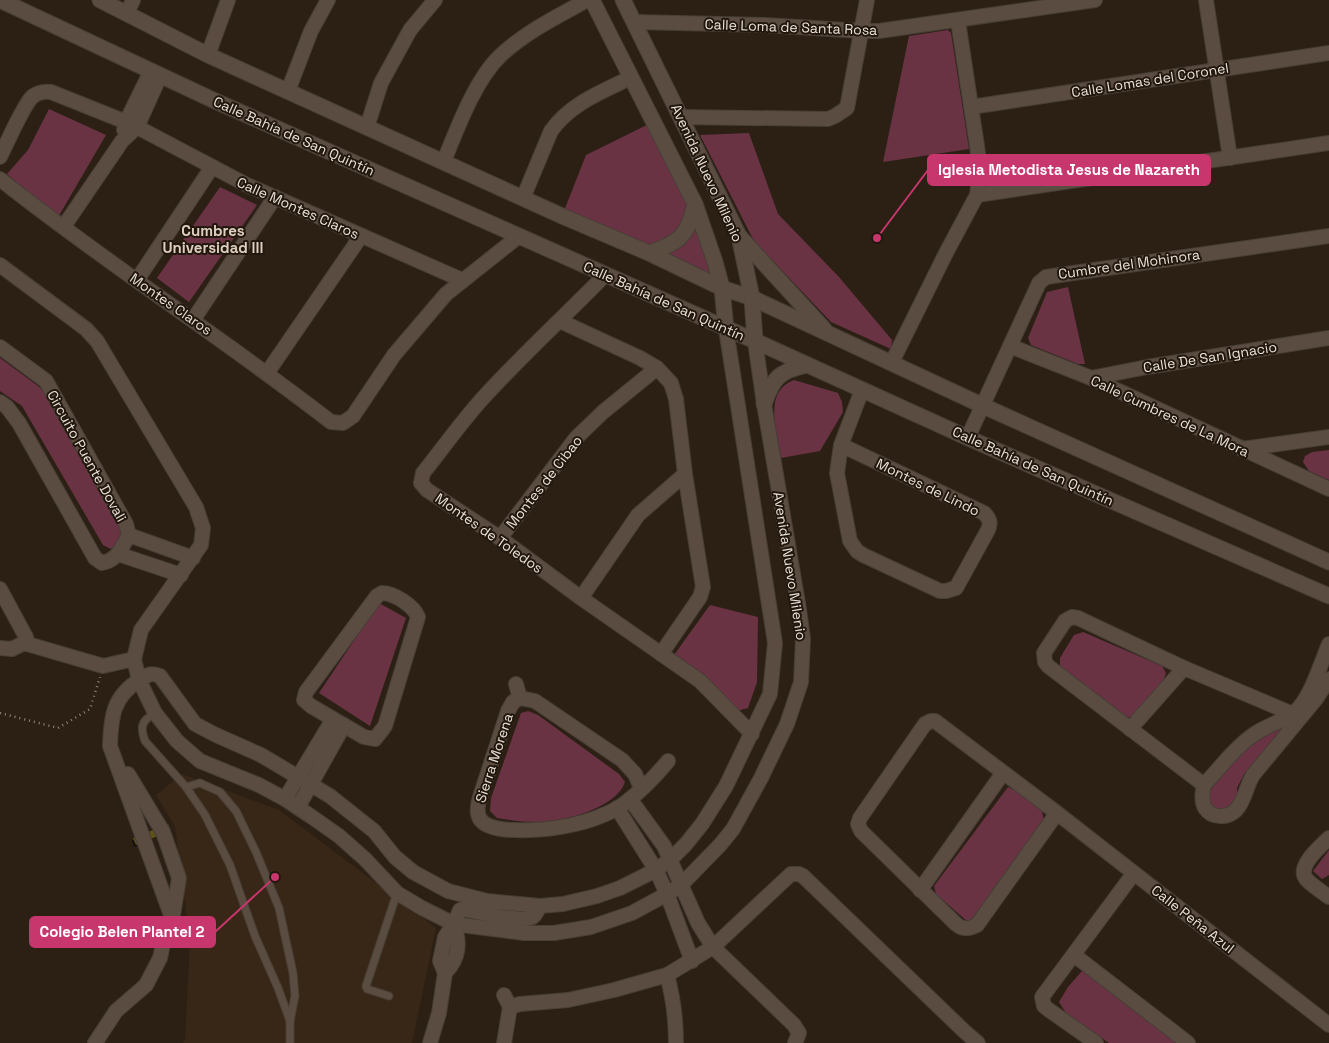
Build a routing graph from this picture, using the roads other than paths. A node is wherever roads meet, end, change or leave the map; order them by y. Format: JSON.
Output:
{"nodes":[{"id":1,"x":0,"y":0,"type":"edge"},
{"id":2,"x":100,"y":0,"type":"edge"},
{"id":3,"x":228,"y":0,"type":"edge"},
{"id":4,"x":328,"y":0,"type":"edge"},
{"id":5,"x":434,"y":0,"type":"edge"},
{"id":6,"x":587,"y":0,"type":"edge"},
{"id":7,"x":592,"y":0,"type":"edge"},
{"id":8,"x":623,"y":0,"type":"edge"},
{"id":9,"x":867,"y":0,"type":"edge"},
{"id":10,"x":1096,"y":0,"type":"edge"},
{"id":11,"x":1206,"y":0,"type":"edge"},
{"id":12,"x":130,"y":7,"type":"edge"},
{"id":13,"x":958,"y":21,"type":"junction"},
{"id":14,"x":634,"y":22,"type":"junction"},
{"id":15,"x":862,"y":31,"type":"junction"},
{"id":16,"x":1329,"y":52,"type":"edge"},
{"id":17,"x":208,"y":55,"type":"junction"},
{"id":18,"x":1216,"y":70,"type":"junction"},
{"id":19,"x":155,"y":74,"type":"junction"},
{"id":20,"x":630,"y":78,"type":"junction"},
{"id":21,"x":288,"y":91,"type":"junction"},
{"id":22,"x":971,"y":107,"type":"junction"},
{"id":23,"x":681,"y":117,"type":"junction"},
{"id":24,"x":132,"y":124,"type":"junction"},
{"id":25,"x":367,"y":127,"type":"junction"},
{"id":26,"x":1329,"y":143,"type":"edge"},
{"id":27,"x":0,"y":157,"type":"edge"},
{"id":28,"x":1230,"y":158,"type":"junction"},
{"id":29,"x":444,"y":161,"type":"junction"},
{"id":30,"x":212,"y":167,"type":"junction"},
{"id":31,"x":0,"y":179,"type":"edge"},
{"id":32,"x":977,"y":195,"type":"junction"},
{"id":33,"x":275,"y":197,"type":"junction"},
{"id":34,"x":522,"y":198,"type":"junction"},
{"id":35,"x":694,"y":204,"type":"junction"},
{"id":36,"x":64,"y":226,"type":"junction"},
{"id":37,"x":361,"y":236,"type":"junction"},
{"id":38,"x":519,"y":236,"type":"junction"},
{"id":39,"x":739,"y":236,"type":"junction"},
{"id":40,"x":1329,"y":236,"type":"edge"},
{"id":41,"x":649,"y":253,"type":"junction"},
{"id":42,"x":0,"y":265,"type":"edge"},
{"id":43,"x":605,"y":275,"type":"junction"},
{"id":44,"x":137,"y":280,"type":"junction"},
{"id":45,"x":462,"y":280,"type":"junction"},
{"id":46,"x":722,"y":288,"type":"junction"},
{"id":47,"x":752,"y":298,"type":"junction"},
{"id":48,"x":193,"y":320,"type":"junction"},
{"id":49,"x":560,"y":321,"type":"junction"},
{"id":50,"x":726,"y":329,"type":"junction"},
{"id":51,"x":830,"y":336,"type":"junction"},
{"id":52,"x":1329,"y":338,"type":"edge"},
{"id":53,"x":755,"y":341,"type":"junction"},
{"id":54,"x":1010,"y":346,"type":"junction"},
{"id":55,"x":0,"y":347,"type":"edge"},
{"id":56,"x":892,"y":362,"type":"junction"},
{"id":57,"x":807,"y":365,"type":"junction"},
{"id":58,"x":657,"y":368,"type":"junction"},
{"id":59,"x":267,"y":372,"type":"junction"},
{"id":60,"x":1090,"y":378,"type":"junction"},
{"id":61,"x":862,"y":390,"type":"junction"},
{"id":62,"x":0,"y":402,"type":"edge"},
{"id":63,"x":764,"y":404,"type":"junction"},
{"id":64,"x":983,"y":406,"type":"junction"},
{"id":65,"x":968,"y":437,"type":"junction"},
{"id":66,"x":1329,"y":438,"type":"edge"},
{"id":67,"x":842,"y":445,"type":"junction"},
{"id":68,"x":1242,"y":449,"type":"junction"},
{"id":69,"x":685,"y":474,"type":"junction"},
{"id":70,"x":1329,"y":490,"type":"edge"},
{"id":71,"x":129,"y":535,"type":"junction"},
{"id":72,"x":500,"y":538,"type":"junction"},
{"id":73,"x":118,"y":554,"type":"junction"},
{"id":74,"x":193,"y":558,"type":"junction"},
{"id":75,"x":1329,"y":562,"type":"edge"},
{"id":76,"x":181,"y":575,"type":"junction"},
{"id":77,"x":0,"y":589,"type":"edge"},
{"id":78,"x":1329,"y":596,"type":"edge"},
{"id":79,"x":581,"y":598,"type":"junction"},
{"id":80,"x":24,"y":643,"type":"junction"},
{"id":81,"x":1329,"y":644,"type":"edge"},
{"id":82,"x":0,"y":648,"type":"edge"},
{"id":83,"x":661,"y":654,"type":"junction"},
{"id":84,"x":134,"y":659,"type":"junction"},
{"id":85,"x":1184,"y":668,"type":"junction"},
{"id":86,"x":1329,"y":679,"type":"edge"},
{"id":87,"x":140,"y":680,"type":"junction"},
{"id":88,"x":155,"y":713,"type":"junction"},
{"id":89,"x":1297,"y":716,"type":"junction"},
{"id":90,"x":339,"y":722,"type":"junction"},
{"id":91,"x":1130,"y":729,"type":"junction"},
{"id":92,"x":752,"y":734,"type":"junction"},
{"id":93,"x":110,"y":746,"type":"junction"},
{"id":94,"x":668,"y":761,"type":"dead end"},
{"id":95,"x":1003,"y":773,"type":"junction"},
{"id":96,"x":304,"y":780,"type":"junction"},
{"id":97,"x":1204,"y":785,"type":"junction"},
{"id":98,"x":186,"y":787,"type":"junction"},
{"id":99,"x":641,"y":788,"type":"junction"},
{"id":100,"x":285,"y":799,"type":"junction"},
{"id":101,"x":630,"y":799,"type":"junction"},
{"id":102,"x":298,"y":807,"type":"junction"},
{"id":103,"x":617,"y":808,"type":"junction"},
{"id":104,"x":1058,"y":813,"type":"junction"},
{"id":105,"x":1329,"y":838,"type":"edge"},
{"id":106,"x":671,"y":859,"type":"junction"},
{"id":107,"x":656,"y":870,"type":"junction"},
{"id":108,"x":1134,"y":873,"type":"junction"},
{"id":109,"x":681,"y":885,"type":"junction"},
{"id":110,"x":920,"y":890,"type":"junction"},
{"id":111,"x":1327,"y":891,"type":"edge"},
{"id":112,"x":397,"y":894,"type":"junction"},
{"id":113,"x":667,"y":894,"type":"junction"},
{"id":114,"x":540,"y":906,"type":"junction"},
{"id":115,"x":172,"y":918,"type":"junction"},
{"id":116,"x":454,"y":924,"type":"junction"},
{"id":117,"x":713,"y":947,"type":"junction"},
{"id":118,"x":1074,"y":955,"type":"junction"},
{"id":119,"x":692,"y":961,"type":"junction"},
{"id":120,"x":667,"y":975,"type":"junction"},
{"id":121,"x":389,"y":996,"type":"dead end"},
{"id":122,"x":290,"y":1022,"type":"junction"},
{"id":123,"x":1329,"y":1025,"type":"edge"},
{"id":124,"x":95,"y":1043,"type":"edge"},
{"id":125,"x":290,"y":1043,"type":"edge"},
{"id":126,"x":430,"y":1043,"type":"edge"},
{"id":127,"x":504,"y":1043,"type":"edge"},
{"id":128,"x":676,"y":1043,"type":"edge"},
{"id":129,"x":795,"y":1043,"type":"edge"},
{"id":130,"x":978,"y":1043,"type":"edge"},
{"id":131,"x":1096,"y":1043,"type":"edge"},
{"id":132,"x":1188,"y":1043,"type":"edge"}],
"edges":[{"from":1,"to":19,"type":"street","name":"Calle Bahía de San Quintín"},
{"from":2,"to":12,"type":"street"},
{"from":3,"to":17,"type":"street"},
{"from":4,"to":21,"type":"street"},
{"from":5,"to":25,"type":"street"},
{"from":6,"to":29,"type":"street"},
{"from":7,"to":20,"type":"street","name":"Avenida Nuevo Milenio"},
{"from":8,"to":14,"type":"street","name":"Avenida Nuevo Milenio"},
{"from":9,"to":15,"type":"street"},
{"from":10,"to":13,"type":"street","name":"Calle Loma de Santa Rosa"},
{"from":11,"to":18,"type":"street"},
{"from":12,"to":17,"type":"street"},
{"from":13,"to":15,"type":"street","name":"Calle Loma de Santa Rosa"},
{"from":13,"to":22,"type":"street"},
{"from":14,"to":15,"type":"street","name":"Calle Loma de Santa Rosa"},
{"from":14,"to":23,"type":"street","name":"Avenida Nuevo Milenio"},
{"from":15,"to":23,"type":"street"},
{"from":16,"to":18,"type":"street","name":"Calle Lomas del Coronel"},
{"from":17,"to":21,"type":"street"},
{"from":18,"to":22,"type":"street","name":"Calle Lomas del Coronel"},
{"from":18,"to":28,"type":"street"},
{"from":19,"to":24,"type":"street"},
{"from":19,"to":38,"type":"street","name":"Calle Bahía de San Quintín"},
{"from":20,"to":34,"type":"street"},
{"from":20,"to":35,"type":"street","name":"Avenida Nuevo Milenio"},
{"from":21,"to":25,"type":"street"},
{"from":22,"to":32,"type":"street"},
{"from":23,"to":39,"type":"street","name":"Avenida Nuevo Milenio"},
{"from":24,"to":27,"type":"street","name":"Calle Montes Claros"},
{"from":24,"to":30,"type":"street","name":"Calle Montes Claros"},
{"from":24,"to":36,"type":"street"},
{"from":25,"to":29,"type":"street"},
{"from":26,"to":28,"type":"street"},
{"from":28,"to":32,"type":"street"},
{"from":29,"to":34,"type":"street"},
{"from":30,"to":33,"type":"street","name":"Calle Montes Claros"},
{"from":30,"to":44,"type":"street"},
{"from":31,"to":36,"type":"street","name":"Montes Claros"},
{"from":32,"to":56,"type":"street"},
{"from":33,"to":37,"type":"street","name":"Calle Montes Claros"},
{"from":33,"to":48,"type":"street"},
{"from":34,"to":41,"type":"street"},
{"from":35,"to":41,"type":"street"},
{"from":35,"to":46,"type":"street","name":"Avenida Nuevo Milenio"},
{"from":36,"to":44,"type":"street","name":"Montes Claros"},
{"from":37,"to":45,"type":"street","name":"Calle Montes Claros"},
{"from":37,"to":59,"type":"street"},
{"from":38,"to":43,"type":"street","name":"Calle Bahía de San Quintín"},
{"from":38,"to":45,"type":"street"},
{"from":39,"to":47,"type":"street","name":"Avenida Nuevo Milenio"},
{"from":39,"to":51,"type":"street"},
{"from":40,"to":54,"type":"street","name":"Cumbre del Mohinora"},
{"from":41,"to":46,"type":"street"},
{"from":42,"to":74,"type":"street"},
{"from":43,"to":49,"type":"street","name":"Montes de Toledos"},
{"from":43,"to":50,"type":"street","name":"Calle Bahía de San Quintín"},
{"from":44,"to":48,"type":"street","name":"Montes Claros"},
{"from":45,"to":59,"type":"street","name":"Montes Claros"},
{"from":46,"to":47,"type":"street"},
{"from":46,"to":50,"type":"street","name":"Avenida Nuevo Milenio"},
{"from":47,"to":51,"type":"street"},
{"from":47,"to":53,"type":"street","name":"Avenida Nuevo Milenio"},
{"from":48,"to":59,"type":"street","name":"Montes Claros"},
{"from":49,"to":58,"type":"street"},
{"from":49,"to":72,"type":"street","name":"Montes de Toledos"},
{"from":50,"to":53,"type":"street","name":"Calle Bahía de San Quintín"},
{"from":50,"to":92,"type":"street","name":"Avenida Nuevo Milenio"},
{"from":51,"to":56,"type":"street"},
{"from":52,"to":60,"type":"street","name":"Calle De San Ignacio"},
{"from":53,"to":57,"type":"street","name":"Calle Bahía de San Quintín"},
{"from":53,"to":63,"type":"street","name":"Avenida Nuevo Milenio"},
{"from":54,"to":60,"type":"street","name":"Calle Cumbres de La Mora"},
{"from":54,"to":64,"type":"street","name":"Cumbre del Mohinora"},
{"from":55,"to":71,"type":"street","name":"Circuito Puente Dovali"},
{"from":56,"to":64,"type":"street"},
{"from":57,"to":61,"type":"street","name":"Calle Bahía de San Quintín"},
{"from":57,"to":63,"type":"street"},
{"from":58,"to":69,"type":"street"},
{"from":58,"to":72,"type":"street","name":"Montes de Cibao"},
{"from":60,"to":68,"type":"street","name":"Calle Cumbres de La Mora"},
{"from":61,"to":65,"type":"street","name":"Calle Bahía de San Quintín"},
{"from":61,"to":67,"type":"street","name":"Montes de Lindo"},
{"from":62,"to":73,"type":"street"},
{"from":63,"to":109,"type":"street","name":"Avenida Nuevo Milenio"},
{"from":64,"to":65,"type":"street","name":"Cumbre del Mohinora"},
{"from":64,"to":75,"type":"street"},
{"from":65,"to":78,"type":"street","name":"Calle Bahía de San Quintín"},
{"from":66,"to":68,"type":"street"},
{"from":67,"to":67,"type":"street","name":"Montes de Lindo"},
{"from":68,"to":70,"type":"street","name":"Calle Cumbres de La Mora"},
{"from":69,"to":79,"type":"street"},
{"from":69,"to":83,"type":"street"},
{"from":71,"to":73,"type":"street","name":"Circuito Puente Dovali"},
{"from":71,"to":74,"type":"street"},
{"from":72,"to":79,"type":"street","name":"Montes de Toledos"},
{"from":73,"to":76,"type":"street"},
{"from":74,"to":76,"type":"street"},
{"from":76,"to":84,"type":"street"},
{"from":77,"to":80,"type":"street"},
{"from":79,"to":83,"type":"street","name":"Montes de Toledos"},
{"from":80,"to":82,"type":"street"},
{"from":80,"to":84,"type":"street"},
{"from":81,"to":89,"type":"street"},
{"from":83,"to":92,"type":"street","name":"Montes de Toledos"},
{"from":84,"to":87,"type":"street"},
{"from":85,"to":89,"type":"street"},
{"from":85,"to":91,"type":"street"},
{"from":85,"to":91,"type":"street"},
{"from":86,"to":89,"type":"street"},
{"from":87,"to":88,"type":"street","name":"Avenida Nuevo Milenio"},
{"from":87,"to":93,"type":"street"},
{"from":87,"to":96,"type":"street","name":"Avenida Nuevo Milenio"},
{"from":88,"to":98,"type":"lane"},
{"from":88,"to":100,"type":"street","name":"Avenida Nuevo Milenio"},
{"from":89,"to":97,"type":"street"},
{"from":89,"to":97,"type":"street"},
{"from":90,"to":90,"type":"street"},
{"from":90,"to":96,"type":"street"},
{"from":91,"to":97,"type":"street"},
{"from":92,"to":106,"type":"street","name":"Avenida Nuevo Milenio"},
{"from":93,"to":115,"type":"street"},
{"from":93,"to":115,"type":"street"},
{"from":94,"to":99,"type":"street"},
{"from":95,"to":104,"type":"street","name":"Calle Peña Azul"},
{"from":95,"to":110,"type":"street"},
{"from":95,"to":110,"type":"street","name":"Calle Peña Azul"},
{"from":96,"to":100,"type":"street"},
{"from":96,"to":102,"type":"street"},
{"from":96,"to":114,"type":"street","name":"Avenida Nuevo Milenio"},
{"from":98,"to":122,"type":"lane"},
{"from":98,"to":122,"type":"lane"},
{"from":99,"to":101,"type":"street","name":"Sierra Morena"},
{"from":99,"to":103,"type":"street","name":"Sierra Morena"},
{"from":100,"to":102,"type":"street","name":"Avenida Nuevo Milenio"},
{"from":101,"to":103,"type":"street","name":"Sierra Morena"},
{"from":101,"to":106,"type":"street"},
{"from":102,"to":112,"type":"street","name":"Avenida Nuevo Milenio"},
{"from":103,"to":107,"type":"street"},
{"from":104,"to":108,"type":"street","name":"Calle Peña Azul"},
{"from":104,"to":110,"type":"street","name":"Calle Peña Azul"},
{"from":105,"to":111,"type":"street"},
{"from":106,"to":107,"type":"street","name":"Avenida Nuevo Milenio"},
{"from":106,"to":109,"type":"street"},
{"from":107,"to":113,"type":"street"},
{"from":107,"to":114,"type":"street","name":"Avenida Nuevo Milenio"},
{"from":108,"to":118,"type":"street"},
{"from":108,"to":123,"type":"street","name":"Calle Peña Azul"},
{"from":109,"to":113,"type":"street","name":"Avenida Nuevo Milenio"},
{"from":109,"to":117,"type":"street"},
{"from":112,"to":116,"type":"street","name":"Avenida Nuevo Milenio"},
{"from":112,"to":121,"type":"lane"},
{"from":113,"to":116,"type":"street","name":"Avenida Nuevo Milenio"},
{"from":113,"to":119,"type":"street"},
{"from":114,"to":116,"type":"street"},
{"from":115,"to":124,"type":"street"},
{"from":116,"to":126,"type":"street"},
{"from":117,"to":119,"type":"street"},
{"from":117,"to":129,"type":"street"},
{"from":117,"to":130,"type":"street"},
{"from":118,"to":131,"type":"street"},
{"from":118,"to":132,"type":"street"},
{"from":119,"to":120,"type":"street"},
{"from":120,"to":127,"type":"street"},
{"from":120,"to":128,"type":"street"},
{"from":122,"to":125,"type":"lane"}]}
